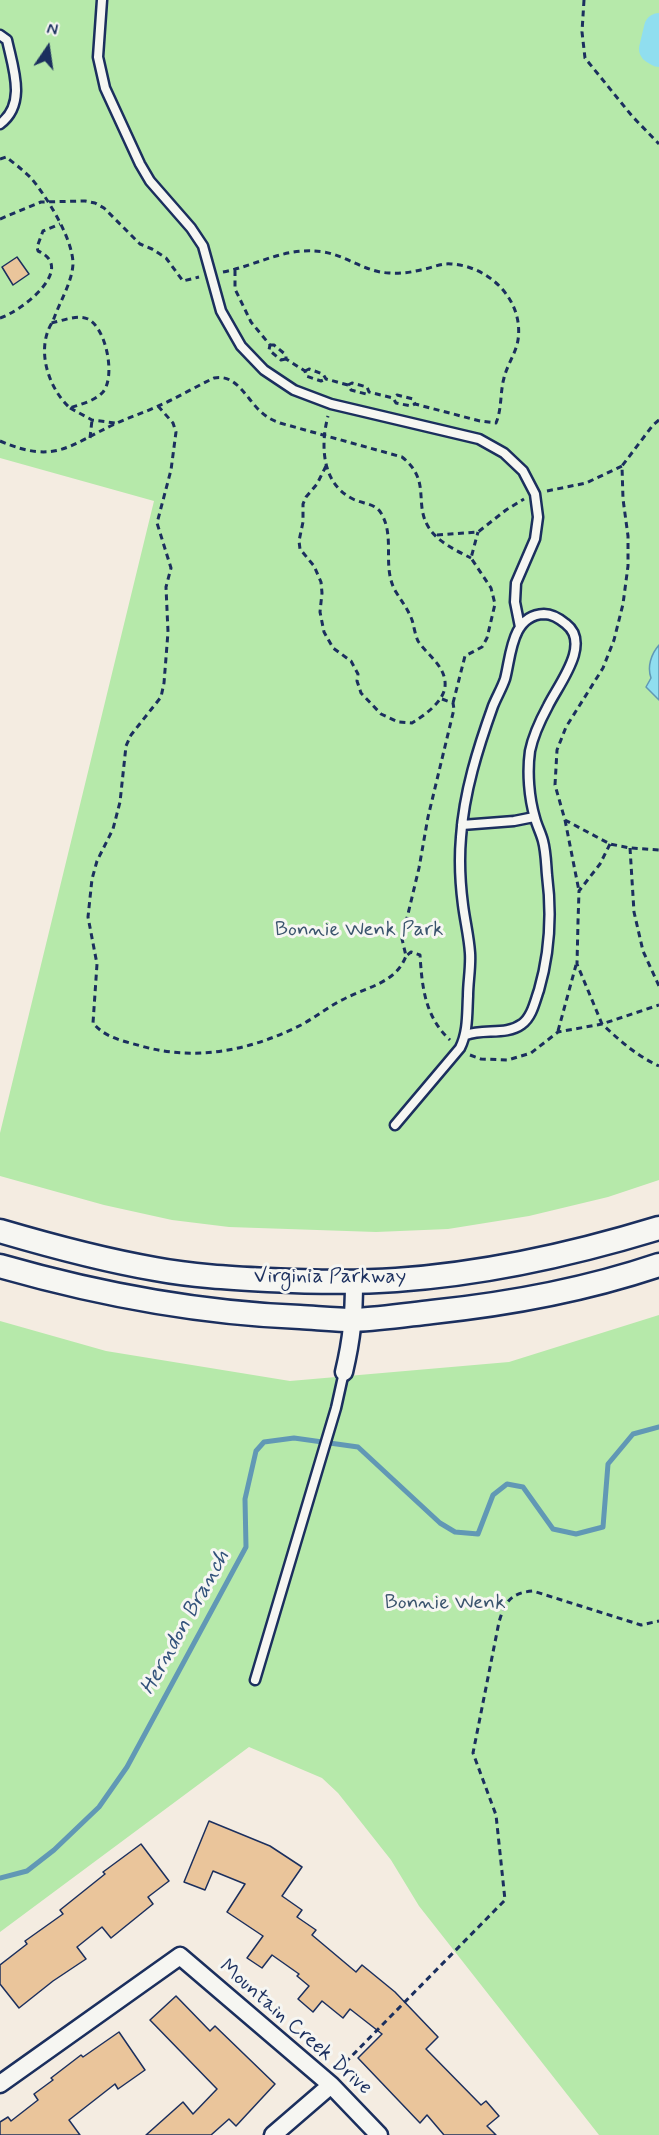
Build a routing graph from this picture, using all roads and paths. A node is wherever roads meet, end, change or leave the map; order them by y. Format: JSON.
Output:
{"nodes":[{"id":1,"x":102,"y":0,"type":"edge"},
{"id":2,"x":584,"y":0,"type":"edge"},
{"id":3,"x":0,"y":35,"type":"edge"},
{"id":4,"x":0,"y":124,"type":"edge"},
{"id":5,"x":659,"y":144,"type":"edge"},
{"id":6,"x":0,"y":159,"type":"edge"},
{"id":7,"x":47,"y":202,"type":"junction"},
{"id":8,"x":0,"y":219,"type":"edge"},
{"id":9,"x":60,"y":224,"type":"junction"},
{"id":10,"x":235,"y":270,"type":"junction"},
{"id":11,"x":212,"y":274,"type":"junction"},
{"id":12,"x":0,"y":318,"type":"edge"},
{"id":13,"x":51,"y":323,"type":"junction"},
{"id":14,"x":270,"y":345,"type":"junction"},
{"id":15,"x":286,"y":359,"type":"junction"},
{"id":16,"x":305,"y":371,"type":"junction"},
{"id":17,"x":326,"y":379,"type":"junction"},
{"id":18,"x":348,"y":385,"type":"junction"},
{"id":19,"x":369,"y":392,"type":"junction"},
{"id":20,"x":393,"y":398,"type":"junction"},
{"id":21,"x":331,"y":404,"type":"junction"},
{"id":22,"x":415,"y":404,"type":"junction"},
{"id":23,"x":158,"y":406,"type":"junction"},
{"id":24,"x":69,"y":408,"type":"junction"},
{"id":25,"x":93,"y":420,"type":"junction"},
{"id":26,"x":659,"y":420,"type":"edge"},
{"id":27,"x":116,"y":423,"type":"junction"},
{"id":28,"x":325,"y":436,"type":"junction"},
{"id":29,"x":90,"y":438,"type":"junction"},
{"id":30,"x":0,"y":441,"type":"edge"},
{"id":31,"x":326,"y":466,"type":"junction"},
{"id":32,"x":478,"y":532,"type":"dead end"},
{"id":33,"x":471,"y":558,"type":"junction"},
{"id":34,"x":520,"y":627,"type":"junction"},
{"id":35,"x":453,"y":703,"type":"dead end"},
{"id":36,"x":534,"y":817,"type":"junction"},
{"id":37,"x":565,"y":820,"type":"junction"},
{"id":38,"x":462,"y":825,"type":"junction"},
{"id":39,"x":610,"y":844,"type":"junction"},
{"id":40,"x":630,"y":848,"type":"junction"},
{"id":41,"x":659,"y":850,"type":"edge"},
{"id":42,"x":579,"y":891,"type":"junction"},
{"id":43,"x":406,"y":956,"type":"dead end"},
{"id":44,"x":577,"y":964,"type":"junction"},
{"id":45,"x":659,"y":986,"type":"edge"},
{"id":46,"x":659,"y":1005,"type":"edge"},
{"id":47,"x":558,"y":1032,"type":"dead end"},
{"id":48,"x":466,"y":1035,"type":"junction"},
{"id":49,"x":395,"y":1125,"type":"dead end"},
{"id":50,"x":659,"y":1228,"type":"edge"},
{"id":51,"x":0,"y":1231,"type":"edge"},
{"id":52,"x":659,"y":1265,"type":"edge"},
{"id":53,"x":0,"y":1266,"type":"edge"},
{"id":54,"x":354,"y":1281,"type":"junction"},
{"id":55,"x":354,"y":1320,"type":"junction"},
{"id":56,"x":344,"y":1372,"type":"joint"},
{"id":57,"x":658,"y":1622,"type":"edge"},
{"id":58,"x":255,"y":1680,"type":"dead end"},
{"id":59,"x":329,"y":2083,"type":"junction"},
{"id":60,"x":0,"y":2084,"type":"edge"},
{"id":61,"x":273,"y":2135,"type":"edge"},
{"id":62,"x":379,"y":2135,"type":"edge"}],
"edges":[{"from":1,"to":11,"type":"lane"},
{"from":2,"to":5,"type":"path"},
{"from":3,"to":4,"type":"lane"},
{"from":6,"to":7,"type":"path"},
{"from":7,"to":8,"type":"path"},
{"from":7,"to":9,"type":"path"},
{"from":7,"to":11,"type":"path"},
{"from":9,"to":12,"type":"path"},
{"from":9,"to":13,"type":"path"},
{"from":10,"to":11,"type":"path"},
{"from":10,"to":14,"type":"path"},
{"from":10,"to":22,"type":"path"},
{"from":11,"to":21,"type":"lane"},
{"from":13,"to":24,"type":"path"},
{"from":13,"to":24,"type":"path"},
{"from":14,"to":15,"type":"path"},
{"from":14,"to":15,"type":"path"},
{"from":15,"to":16,"type":"path"},
{"from":16,"to":17,"type":"path"},
{"from":16,"to":17,"type":"path"},
{"from":17,"to":18,"type":"path"},
{"from":18,"to":19,"type":"path"},
{"from":18,"to":19,"type":"path"},
{"from":19,"to":20,"type":"path"},
{"from":20,"to":22,"type":"path"},
{"from":20,"to":22,"type":"path"},
{"from":21,"to":28,"type":"path"},
{"from":21,"to":34,"type":"lane"},
{"from":23,"to":27,"type":"path"},
{"from":23,"to":28,"type":"path"},
{"from":23,"to":43,"type":"path"},
{"from":24,"to":25,"type":"path"},
{"from":25,"to":27,"type":"path"},
{"from":25,"to":29,"type":"path"},
{"from":26,"to":37,"type":"path"},
{"from":27,"to":29,"type":"path"},
{"from":28,"to":31,"type":"path"},
{"from":28,"to":33,"type":"path"},
{"from":29,"to":30,"type":"path"},
{"from":31,"to":31,"type":"path"},
{"from":32,"to":33,"type":"path"},
{"from":33,"to":35,"type":"path"},
{"from":34,"to":36,"type":"lane"},
{"from":34,"to":38,"type":"lane"},
{"from":36,"to":38,"type":"lane"},
{"from":36,"to":48,"type":"lane"},
{"from":37,"to":39,"type":"path"},
{"from":37,"to":42,"type":"path"},
{"from":38,"to":48,"type":"lane"},
{"from":39,"to":40,"type":"path"},
{"from":39,"to":42,"type":"path"},
{"from":40,"to":41,"type":"path"},
{"from":40,"to":45,"type":"path"},
{"from":42,"to":44,"type":"path"},
{"from":44,"to":46,"type":"path"},
{"from":44,"to":47,"type":"path"},
{"from":48,"to":49,"type":"lane"},
{"from":50,"to":54,"type":"main road","name":"Virginia Parkway"},
{"from":51,"to":54,"type":"main road","name":"Virginia Parkway"},
{"from":52,"to":55,"type":"main road","name":"Virginia Parkway"},
{"from":53,"to":55,"type":"main road","name":"Virginia Parkway"},
{"from":54,"to":55,"type":"street"},
{"from":55,"to":56,"type":"street"},
{"from":56,"to":58,"type":"lane"},
{"from":57,"to":59,"type":"path"},
{"from":59,"to":60,"type":"street","name":"Mountain Creek Drive"},
{"from":59,"to":61,"type":"street"},
{"from":59,"to":62,"type":"street","name":"Mountain Creek Drive"}]}
